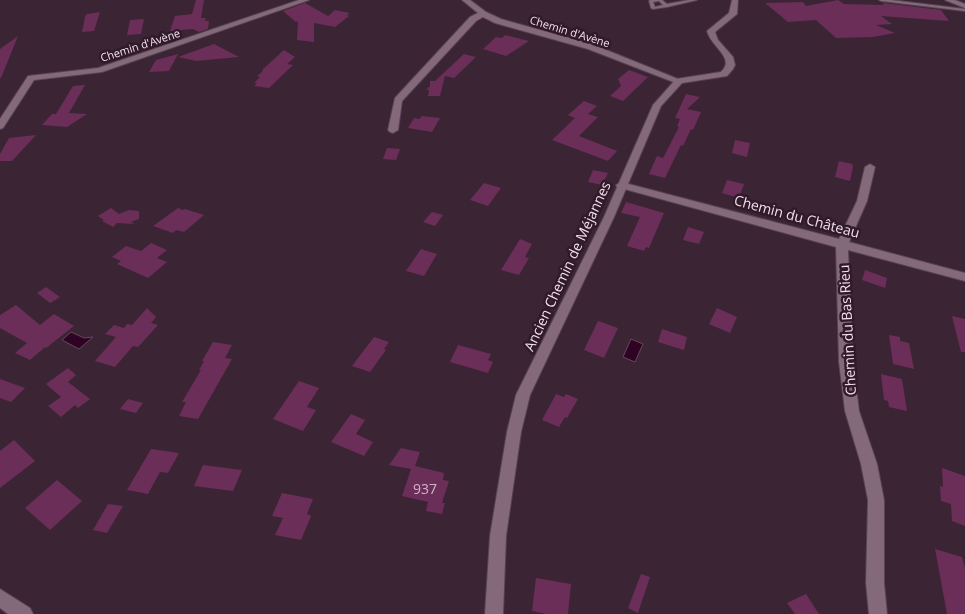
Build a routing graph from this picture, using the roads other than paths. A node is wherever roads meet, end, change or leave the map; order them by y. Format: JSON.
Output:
{"nodes":[{"id":1,"x":306,"y":0,"type":"edge"},
{"id":2,"x":465,"y":0,"type":"edge"},
{"id":3,"x":695,"y":0,"type":"edge"},
{"id":4,"x":735,"y":0,"type":"edge"},
{"id":5,"x":880,"y":0,"type":"edge"},
{"id":6,"x":948,"y":0,"type":"edge"},
{"id":7,"x":667,"y":6,"type":"dead end"},
{"id":8,"x":965,"y":8,"type":"edge"},
{"id":9,"x":483,"y":14,"type":"junction"},
{"id":10,"x":679,"y":82,"type":"junction"},
{"id":11,"x":0,"y":126,"type":"edge"},
{"id":12,"x":393,"y":130,"type":"dead end"},
{"id":13,"x":870,"y":167,"type":"dead end"},
{"id":14,"x":621,"y":185,"type":"junction"},
{"id":15,"x":842,"y":244,"type":"junction"},
{"id":16,"x":965,"y":277,"type":"edge"},
{"id":17,"x":0,"y":598,"type":"edge"},
{"id":18,"x":24,"y":614,"type":"edge"},
{"id":19,"x":494,"y":614,"type":"edge"},
{"id":20,"x":878,"y":614,"type":"edge"}],
"edges":[{"from":1,"to":11,"type":"street","name":"Chemin d'Avène"},
{"from":2,"to":9,"type":"street","name":"Chemin d'Avène"},
{"from":3,"to":7,"type":"lane"},
{"from":4,"to":10,"type":"street"},
{"from":5,"to":8,"type":"lane"},
{"from":6,"to":8,"type":"street"},
{"from":9,"to":10,"type":"street","name":"Chemin d'Avène"},
{"from":9,"to":12,"type":"street"},
{"from":10,"to":14,"type":"street","name":"Ancien Chemin de Méjannes"},
{"from":13,"to":15,"type":"street","name":"Chemin du Bas Rieu"},
{"from":14,"to":15,"type":"street","name":"Chemin du Château"},
{"from":14,"to":19,"type":"street","name":"Ancien Chemin de Méjannes"},
{"from":15,"to":16,"type":"street","name":"Chemin du Château"},
{"from":15,"to":20,"type":"street","name":"Chemin du Bas Rieu"},
{"from":17,"to":18,"type":"street"}]}
